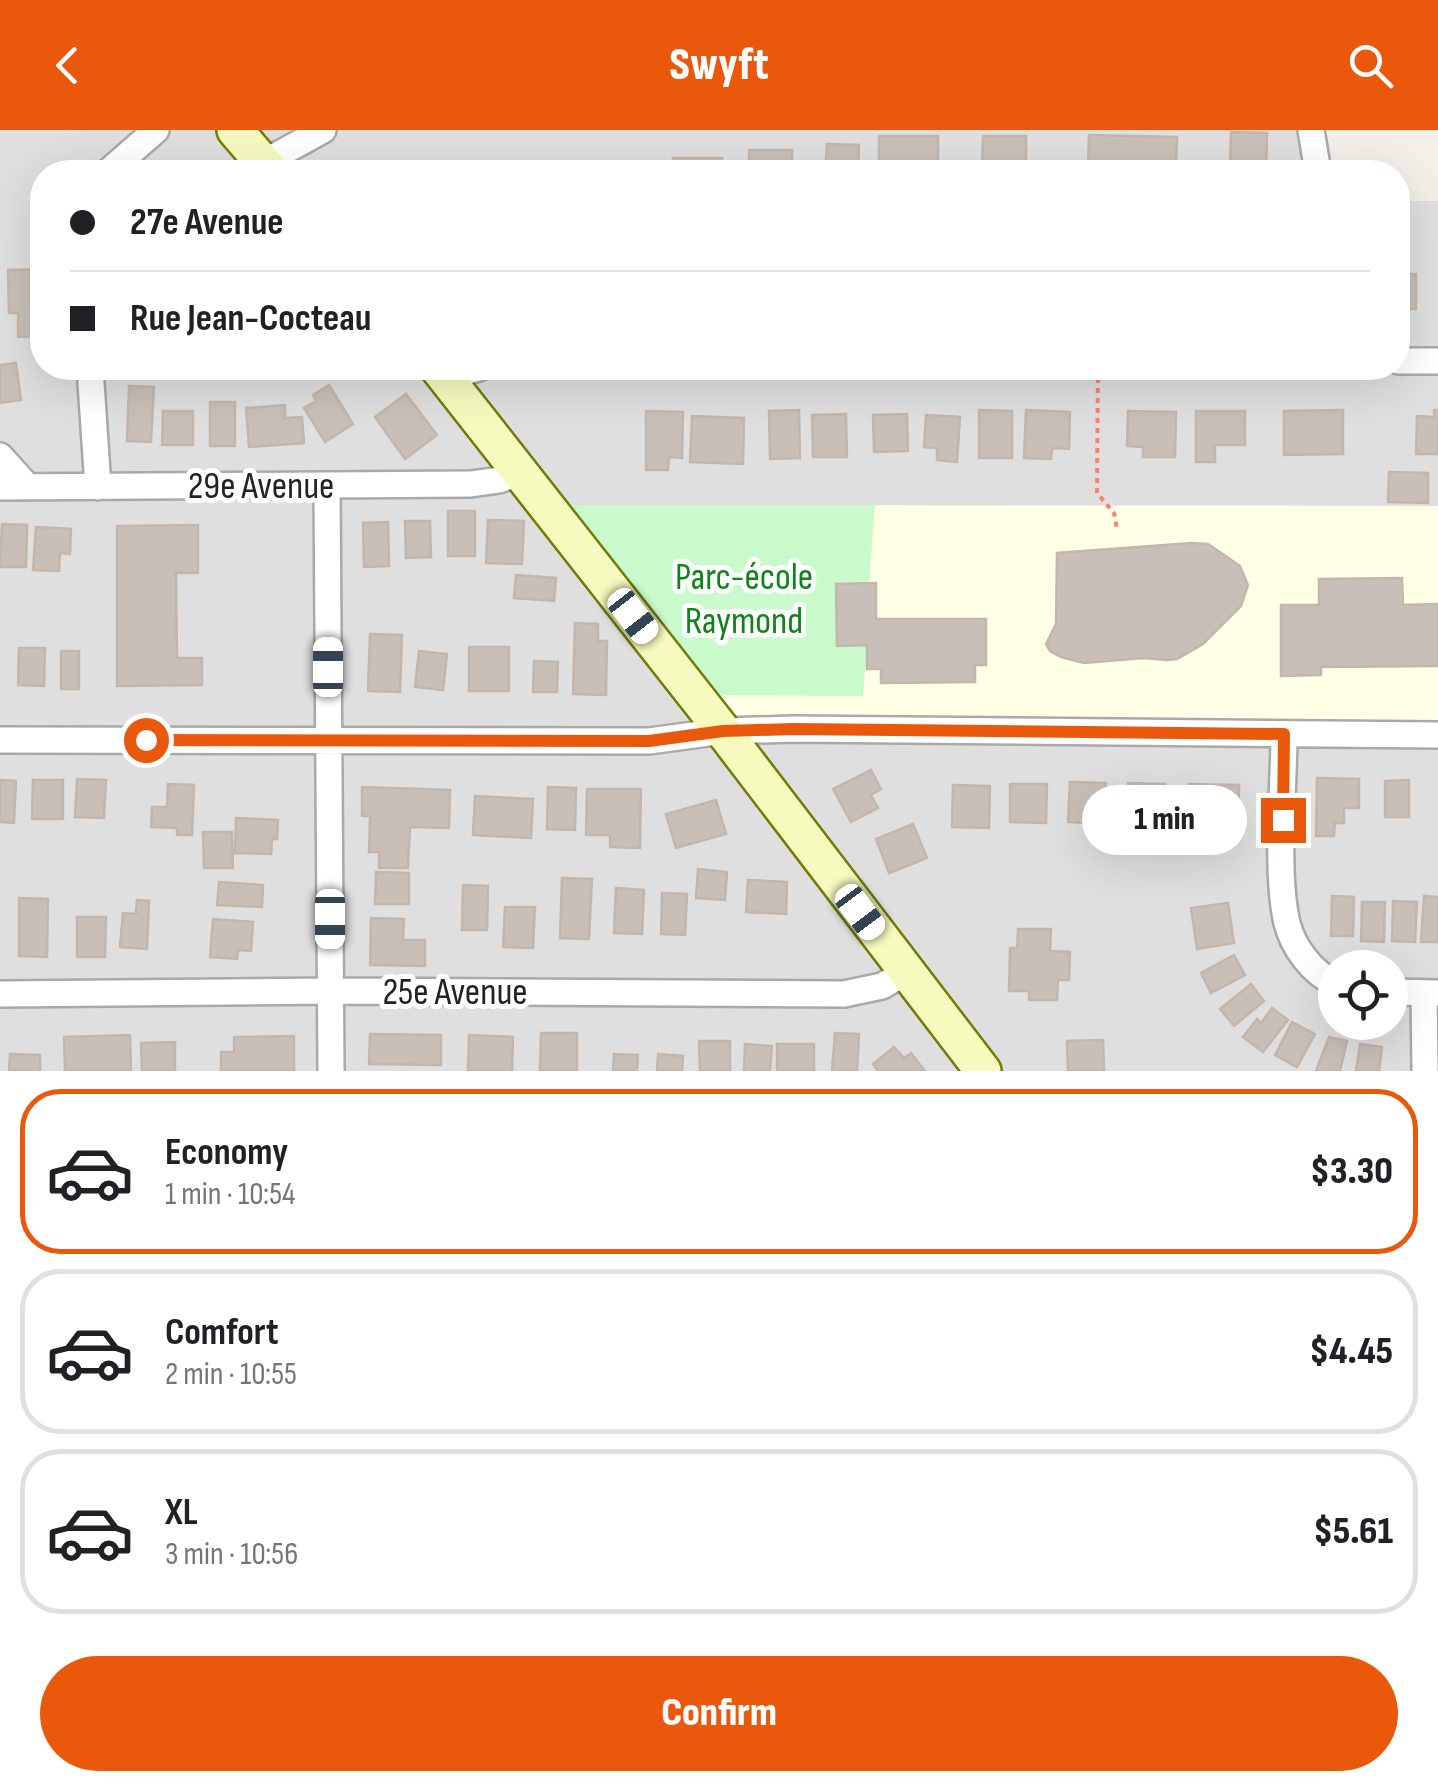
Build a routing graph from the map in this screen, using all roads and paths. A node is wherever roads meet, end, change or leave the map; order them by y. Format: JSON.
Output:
{"nodes":[{"id":1,"x":156,"y":130,"type":"edge"},
{"id":2,"x":235,"y":130,"type":"edge"},
{"id":3,"x":322,"y":130,"type":"edge"},
{"id":4,"x":1311,"y":130,"type":"edge"},
{"id":5,"x":122,"y":160,"type":"edge"},
{"id":6,"x":260,"y":160,"type":"edge"},
{"id":7,"x":279,"y":160,"type":"edge"},
{"id":8,"x":1316,"y":160,"type":"edge"},
{"id":9,"x":1438,"y":361,"type":"edge"},
{"id":10,"x":1410,"y":362,"type":"edge"},
{"id":11,"x":91,"y":380,"type":"edge"},
{"id":12,"x":460,"y":380,"type":"edge"},
{"id":13,"x":1098,"y":380,"type":"edge"},
{"id":14,"x":0,"y":456,"type":"edge"},
{"id":15,"x":521,"y":472,"type":"junction"},
{"id":16,"x":28,"y":486,"type":"junction"},
{"id":17,"x":98,"y":486,"type":"junction"},
{"id":18,"x":326,"y":486,"type":"junction"},
{"id":19,"x":0,"y":487,"type":"edge"},
{"id":20,"x":1118,"y":529,"type":"dead end"},
{"id":21,"x":723,"y":731,"type":"junction"},
{"id":22,"x":1284,"y":734,"type":"junction"},
{"id":23,"x":1438,"y":735,"type":"edge"},
{"id":24,"x":328,"y":739,"type":"junction"},
{"id":25,"x":0,"y":740,"type":"edge"},
{"id":26,"x":1318,"y":970,"type":"edge"},
{"id":27,"x":906,"y":972,"type":"junction"},
{"id":28,"x":330,"y":992,"type":"junction"},
{"id":29,"x":1431,"y":993,"type":"edge"},
{"id":30,"x":0,"y":994,"type":"edge"},
{"id":31,"x":331,"y":1071,"type":"edge"},
{"id":32,"x":983,"y":1071,"type":"edge"},
{"id":33,"x":1424,"y":1071,"type":"edge"}],
"edges":[{"from":1,"to":5,"type":"street"},
{"from":2,"to":6,"type":"street"},
{"from":3,"to":7,"type":"street"},
{"from":4,"to":8,"type":"street"},
{"from":9,"to":10,"type":"street"},
{"from":11,"to":17,"type":"street"},
{"from":12,"to":15,"type":"street"},
{"from":13,"to":20,"type":"path"},
{"from":14,"to":16,"type":"street"},
{"from":15,"to":18,"type":"street","name":"29e Avenue"},
{"from":15,"to":21,"type":"street"},
{"from":16,"to":17,"type":"street","name":"29e Avenue"},
{"from":16,"to":19,"type":"street","name":"29e Avenue"},
{"from":17,"to":18,"type":"street","name":"29e Avenue"},
{"from":18,"to":24,"type":"street"},
{"from":21,"to":22,"type":"street"},
{"from":21,"to":24,"type":"street"},
{"from":21,"to":27,"type":"street"},
{"from":22,"to":23,"type":"street"},
{"from":22,"to":26,"type":"street"},
{"from":24,"to":25,"type":"street"},
{"from":24,"to":28,"type":"street"},
{"from":27,"to":28,"type":"street","name":"25e Avenue"},
{"from":27,"to":32,"type":"street"},
{"from":28,"to":30,"type":"street","name":"25e Avenue"},
{"from":28,"to":31,"type":"street"},
{"from":29,"to":33,"type":"street"}]}
